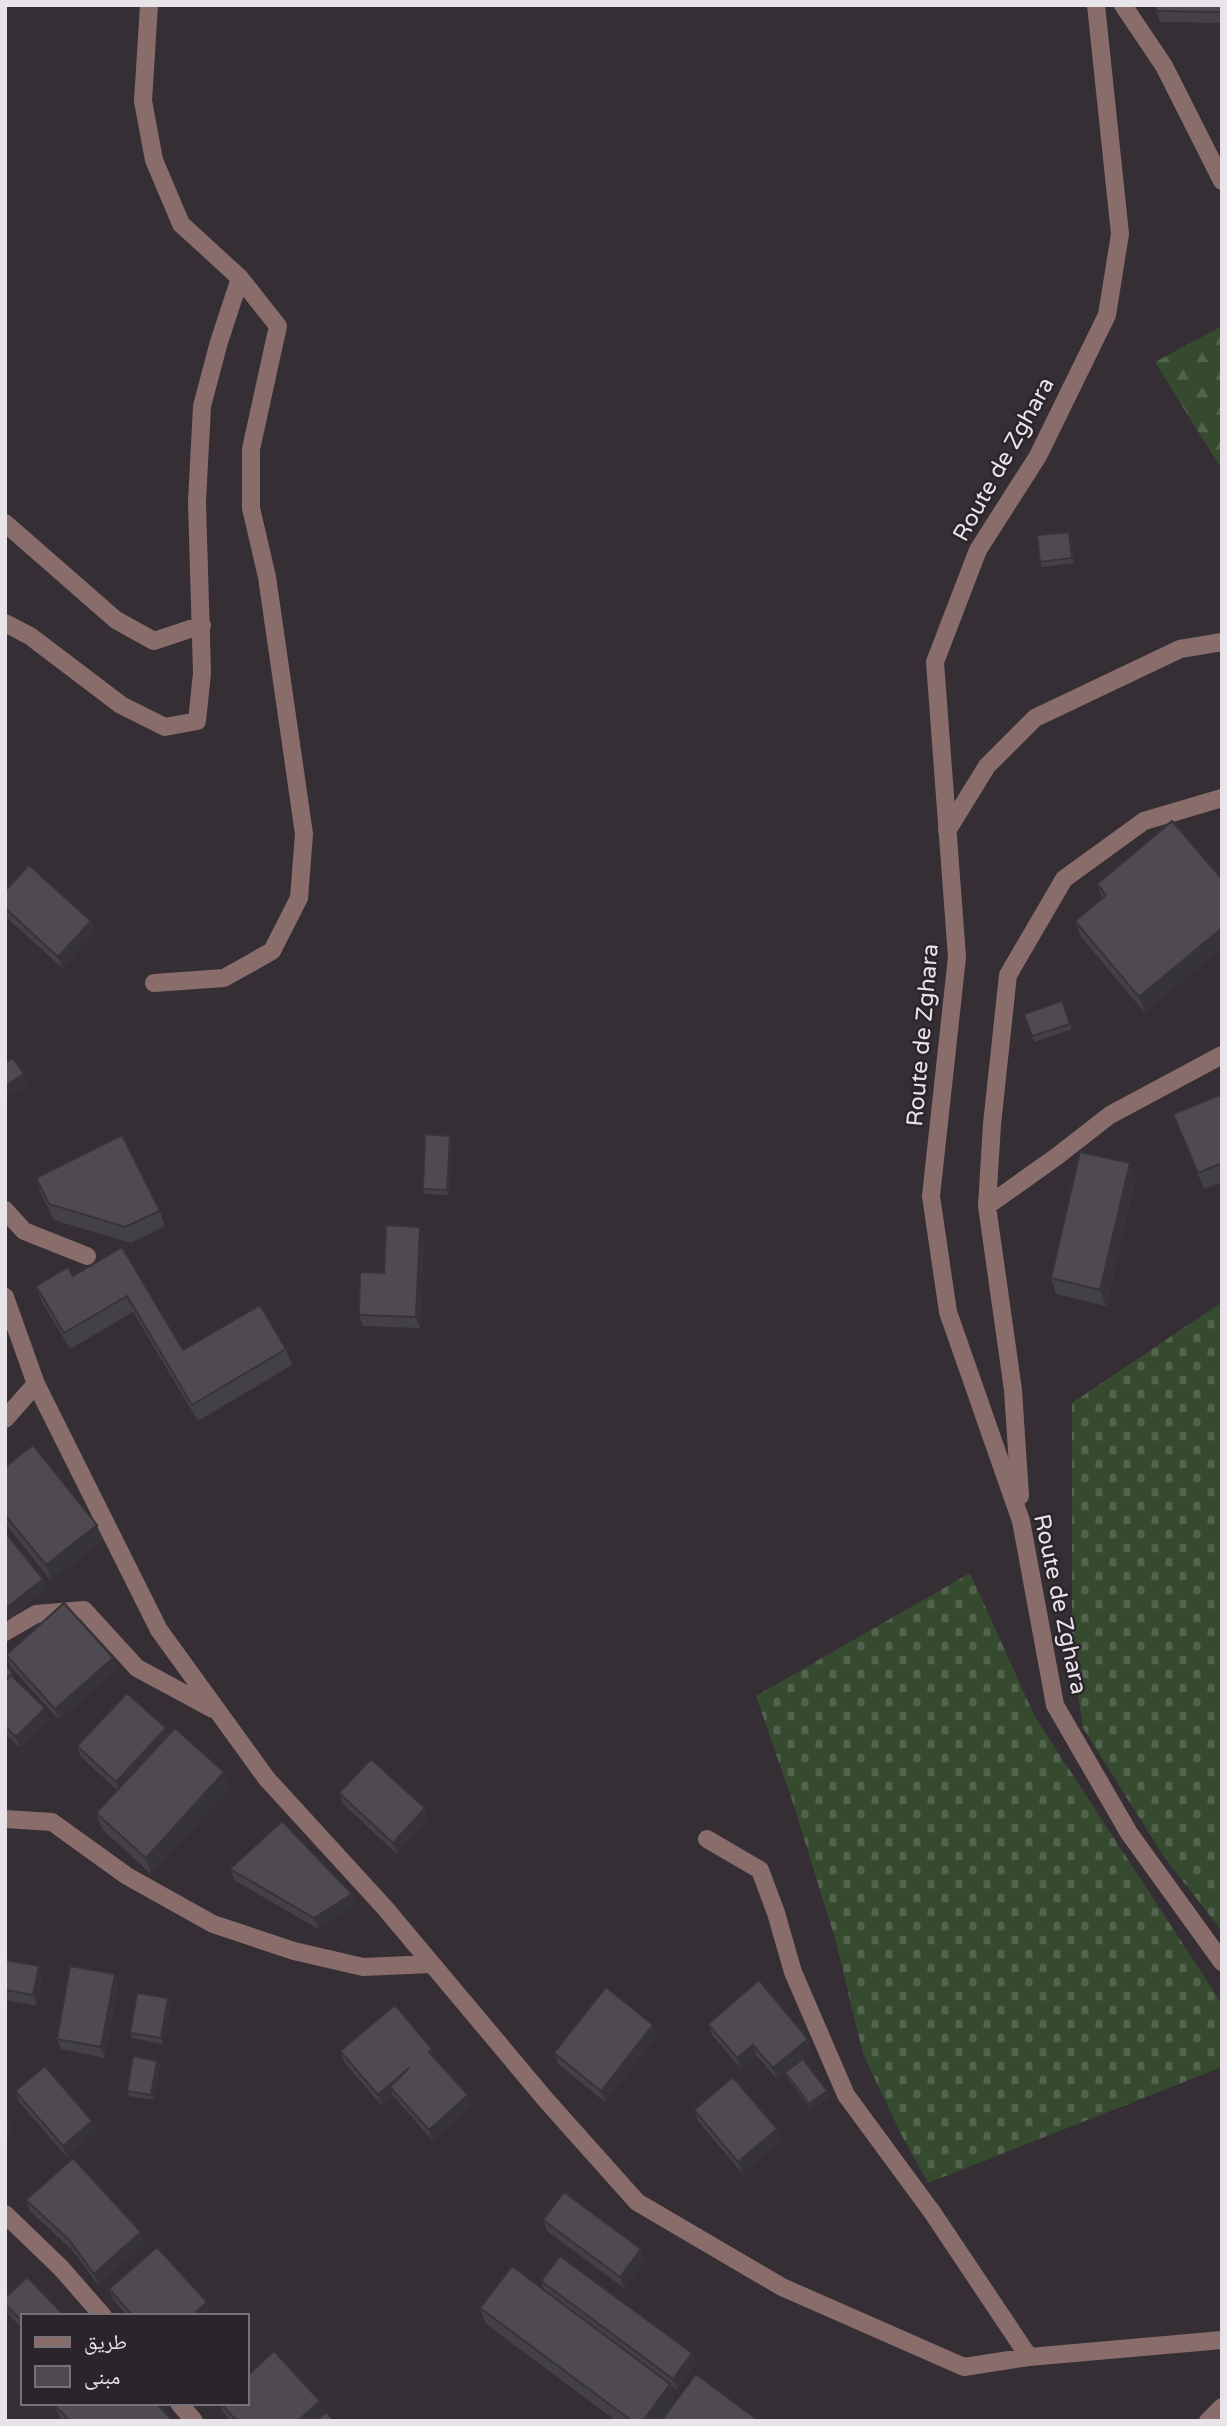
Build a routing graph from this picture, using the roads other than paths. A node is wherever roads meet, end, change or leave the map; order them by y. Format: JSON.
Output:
{"nodes":[{"id":1,"x":149,"y":5,"type":"edge"},
{"id":2,"x":1096,"y":5,"type":"edge"},
{"id":3,"x":1123,"y":5,"type":"edge"},
{"id":4,"x":1222,"y":181,"type":"edge"},
{"id":5,"x":240,"y":278,"type":"junction"},
{"id":6,"x":5,"y":523,"type":"edge"},
{"id":7,"x":5,"y":623,"type":"edge"},
{"id":8,"x":202,"y":625,"type":"junction"},
{"id":9,"x":1222,"y":642,"type":"edge"},
{"id":10,"x":1222,"y":798,"type":"edge"},
{"id":11,"x":947,"y":831,"type":"junction"},
{"id":12,"x":154,"y":983,"type":"dead end"},
{"id":13,"x":1222,"y":1055,"type":"edge"},
{"id":14,"x":987,"y":1206,"type":"junction"},
{"id":15,"x":5,"y":1210,"type":"edge"},
{"id":16,"x":88,"y":1256,"type":"dead end"},
{"id":17,"x":5,"y":1297,"type":"edge"},
{"id":18,"x":36,"y":1384,"type":"junction"},
{"id":19,"x":5,"y":1419,"type":"edge"},
{"id":20,"x":1021,"y":1521,"type":"junction"},
{"id":21,"x":5,"y":1632,"type":"edge"},
{"id":22,"x":218,"y":1712,"type":"junction"},
{"id":23,"x":5,"y":1819,"type":"edge"},
{"id":24,"x":707,"y":1839,"type":"dead end"},
{"id":25,"x":1222,"y":1962,"type":"edge"},
{"id":26,"x":431,"y":1964,"type":"junction"},
{"id":27,"x":5,"y":2214,"type":"edge"},
{"id":28,"x":101,"y":2314,"type":"edge"},
{"id":29,"x":1222,"y":2340,"type":"edge"},
{"id":30,"x":1029,"y":2357,"type":"junction"},
{"id":31,"x":181,"y":2405,"type":"edge"},
{"id":32,"x":1222,"y":2407,"type":"edge"},
{"id":33,"x":194,"y":2421,"type":"edge"},
{"id":34,"x":1208,"y":2421,"type":"edge"}],
"edges":[{"from":1,"to":5,"type":"street"},
{"from":2,"to":11,"type":"street","name":"Route de Zghara"},
{"from":3,"to":4,"type":"street"},
{"from":5,"to":8,"type":"street"},
{"from":5,"to":12,"type":"street"},
{"from":6,"to":8,"type":"street"},
{"from":7,"to":8,"type":"street"},
{"from":9,"to":11,"type":"street"},
{"from":10,"to":14,"type":"street"},
{"from":11,"to":20,"type":"street","name":"Route de Zghara"},
{"from":13,"to":14,"type":"street"},
{"from":14,"to":20,"type":"street"},
{"from":15,"to":16,"type":"street"},
{"from":17,"to":18,"type":"street"},
{"from":18,"to":19,"type":"street"},
{"from":18,"to":22,"type":"street"},
{"from":20,"to":25,"type":"street","name":"Route de Zghara"},
{"from":21,"to":22,"type":"street"},
{"from":22,"to":26,"type":"street"},
{"from":23,"to":26,"type":"street"},
{"from":24,"to":30,"type":"street"},
{"from":26,"to":30,"type":"street"},
{"from":27,"to":28,"type":"street"},
{"from":29,"to":30,"type":"street"},
{"from":31,"to":33,"type":"street"},
{"from":32,"to":34,"type":"street"}]}
